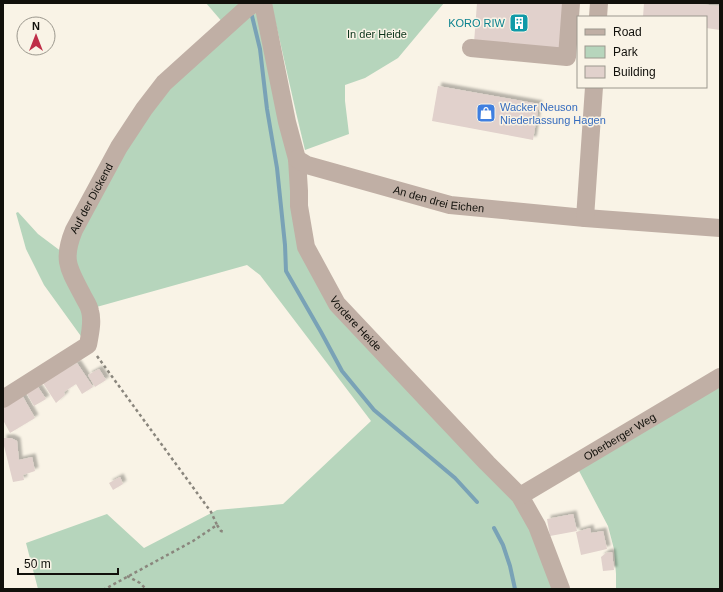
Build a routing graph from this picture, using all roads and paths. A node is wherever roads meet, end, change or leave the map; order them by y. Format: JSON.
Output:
{"nodes":[{"id":1,"x":254,"y":3,"type":"edge"},
{"id":2,"x":263,"y":3,"type":"edge"},
{"id":3,"x":571,"y":3,"type":"edge"},
{"id":4,"x":599,"y":3,"type":"edge"},
{"id":5,"x":598,"y":16,"type":"edge"},
{"id":6,"x":471,"y":48,"type":"dead end"},
{"id":7,"x":594,"y":88,"type":"edge"},
{"id":8,"x":297,"y":159,"type":"junction"},
{"id":9,"x":585,"y":218,"type":"junction"},
{"id":10,"x":720,"y":228,"type":"edge"},
{"id":11,"x":88,"y":345,"type":"junction"},
{"id":12,"x":720,"y":377,"type":"edge"},
{"id":13,"x":3,"y":399,"type":"edge"},
{"id":14,"x":520,"y":496,"type":"junction"},
{"id":15,"x":217,"y":525,"type":"junction"},
{"id":16,"x":225,"y":532,"type":"dead end"},
{"id":17,"x":127,"y":576,"type":"junction"},
{"id":18,"x":105,"y":589,"type":"edge"},
{"id":19,"x":146,"y":589,"type":"edge"},
{"id":20,"x":561,"y":589,"type":"edge"}],
"edges":[{"from":1,"to":11,"type":"street","name":"Auf der Dickend"},
{"from":2,"to":8,"type":"street","name":"Vordere Heide"},
{"from":3,"to":6,"type":"street"},
{"from":4,"to":5,"type":"street"},
{"from":7,"to":9,"type":"street"},
{"from":8,"to":9,"type":"street","name":"An den drei Eichen"},
{"from":8,"to":14,"type":"street","name":"Vordere Heide"},
{"from":9,"to":10,"type":"street","name":"An den drei Eichen"},
{"from":11,"to":13,"type":"street"},
{"from":11,"to":15,"type":"path"},
{"from":12,"to":14,"type":"street","name":"Oberberger Weg"},
{"from":14,"to":20,"type":"street","name":"Vordere Heide"},
{"from":15,"to":16,"type":"path"},
{"from":15,"to":17,"type":"path"},
{"from":17,"to":18,"type":"path"},
{"from":17,"to":19,"type":"path"}]}
